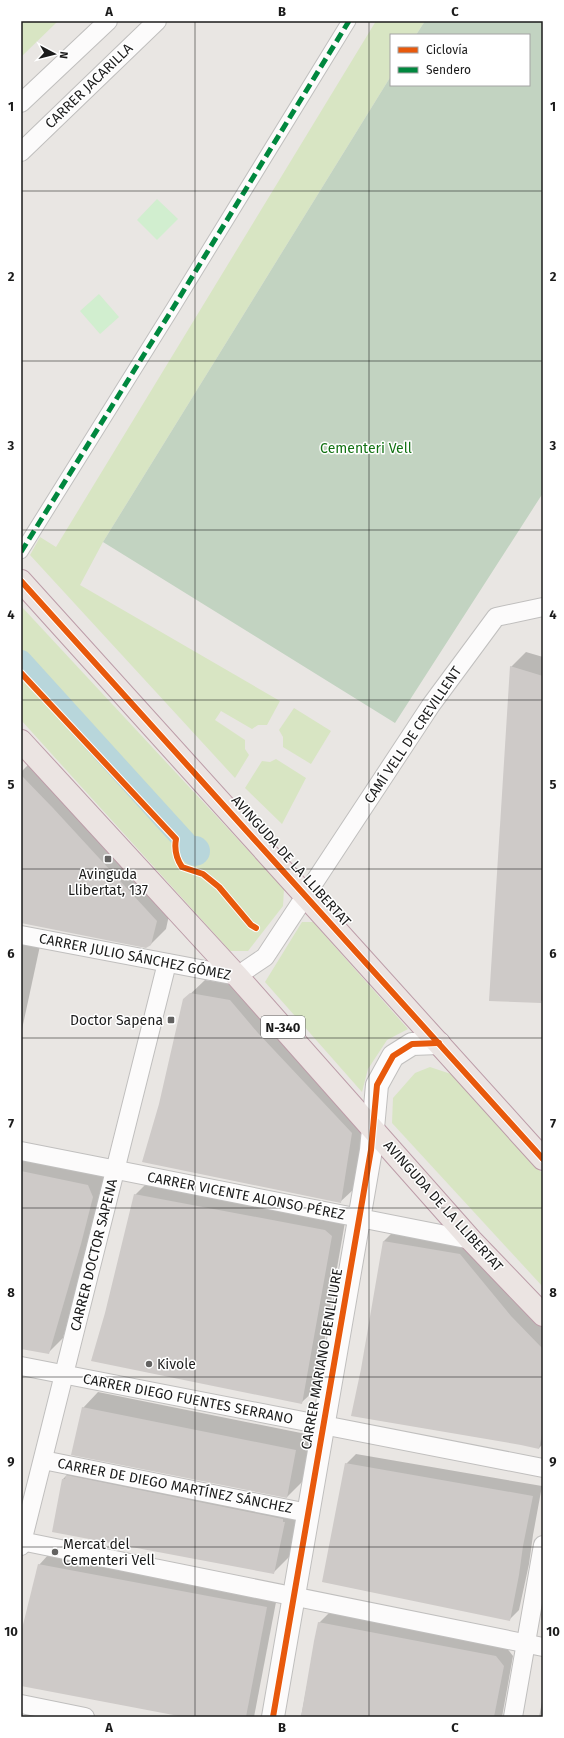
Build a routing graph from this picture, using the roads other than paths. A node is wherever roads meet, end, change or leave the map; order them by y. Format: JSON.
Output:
{"nodes":[{"id":1,"x":108,"y":21,"type":"edge"},
{"id":2,"x":157,"y":21,"type":"edge"},
{"id":3,"x":349,"y":21,"type":"edge"},
{"id":4,"x":21,"y":104,"type":"edge"},
{"id":5,"x":21,"y":152,"type":"edge"},
{"id":6,"x":21,"y":552,"type":"edge"},
{"id":7,"x":21,"y":581,"type":"edge"},
{"id":8,"x":543,"y":607,"type":"edge"},
{"id":9,"x":21,"y":741,"type":"edge"},
{"id":10,"x":306,"y":896,"type":"junction"},
{"id":11,"x":21,"y":936,"type":"edge"},
{"id":12,"x":167,"y":963,"type":"junction"},
{"id":13,"x":237,"y":976,"type":"junction"},
{"id":14,"x":439,"y":1043,"type":"junction"},
{"id":15,"x":374,"y":1129,"type":"junction"},
{"id":16,"x":21,"y":1151,"type":"edge"},
{"id":17,"x":543,"y":1159,"type":"edge"},
{"id":18,"x":115,"y":1170,"type":"junction"},
{"id":19,"x":359,"y":1218,"type":"junction"},
{"id":20,"x":472,"y":1240,"type":"junction"},
{"id":21,"x":543,"y":1315,"type":"edge"},
{"id":22,"x":21,"y":1366,"type":"edge"},
{"id":23,"x":64,"y":1375,"type":"junction"},
{"id":24,"x":323,"y":1426,"type":"junction"},
{"id":25,"x":43,"y":1460,"type":"junction"},
{"id":26,"x":543,"y":1468,"type":"edge"},
{"id":27,"x":308,"y":1513,"type":"junction"},
{"id":28,"x":21,"y":1543,"type":"edge"},
{"id":29,"x":543,"y":1545,"type":"edge"},
{"id":30,"x":293,"y":1597,"type":"junction"},
{"id":31,"x":534,"y":1645,"type":"edge"},
{"id":32,"x":21,"y":1704,"type":"edge"},
{"id":33,"x":86,"y":1717,"type":"edge"},
{"id":34,"x":273,"y":1717,"type":"edge"},
{"id":35,"x":513,"y":1717,"type":"edge"}],
"edges":[{"from":1,"to":4,"type":"street"},
{"from":2,"to":5,"type":"street","name":"CARRER JACARILLA"},
{"from":3,"to":6,"type":"street"},
{"from":7,"to":10,"type":"highway","name":"AVINGUDA DE LA LLIBERTAT"},
{"from":8,"to":10,"type":"street","name":"CAMÍ VELL DE CREVILLENT"},
{"from":9,"to":13,"type":"highway","name":"AVINGUDA DE LA LLIBERTAT","number":"N-340"},
{"from":10,"to":13,"type":"street","name":"CARRER JULIO SÁNCHEZ GÓMEZ"},
{"from":10,"to":14,"type":"highway","name":"AVINGUDA DE LA LLIBERTAT"},
{"from":11,"to":12,"type":"street","name":"CARRER JULIO SÁNCHEZ GÓMEZ"},
{"from":12,"to":13,"type":"street","name":"CARRER JULIO SÁNCHEZ GÓMEZ"},
{"from":12,"to":18,"type":"street","name":"CARRER DOCTOR SAPENA"},
{"from":13,"to":15,"type":"highway","name":"AVINGUDA DE LA LLIBERTAT","number":"N-340"},
{"from":14,"to":15,"type":"street","name":"CARRER MARIANO BENLLIURE"},
{"from":14,"to":17,"type":"highway","name":"AVINGUDA DE LA LLIBERTAT"},
{"from":15,"to":19,"type":"street","name":"CARRER MARIANO BENLLIURE"},
{"from":15,"to":20,"type":"highway","name":"AVINGUDA DE LA LLIBERTAT","number":"N-340"},
{"from":16,"to":18,"type":"street","name":"CARRER VICENTE ALONSO PÉREZ"},
{"from":18,"to":19,"type":"street","name":"CARRER VICENTE ALONSO PÉREZ"},
{"from":18,"to":23,"type":"street","name":"CARRER DOCTOR SAPENA"},
{"from":19,"to":20,"type":"street","name":"CARRER VICENTE ALONSO PÉREZ"},
{"from":19,"to":24,"type":"street","name":"CARRER MARIANO BENLLIURE"},
{"from":20,"to":21,"type":"highway","name":"AVINGUDA DE LA LLIBERTAT","number":"N-340"},
{"from":22,"to":23,"type":"street","name":"CARRER DIEGO FUENTES SERRANO"},
{"from":23,"to":24,"type":"street","name":"CARRER DIEGO FUENTES SERRANO"},
{"from":23,"to":25,"type":"street","name":"CARRER DOCTOR SAPENA"},
{"from":24,"to":26,"type":"street","name":"CARRER DIEGO FUENTES SERRANO"},
{"from":24,"to":27,"type":"street","name":"CARRER MARIANO BENLLIURE"},
{"from":25,"to":27,"type":"street","name":"CARRER DE DIEGO MARTÍNEZ SÁNCHEZ"},
{"from":25,"to":28,"type":"street","name":"CARRER DOCTOR SAPENA"},
{"from":27,"to":30,"type":"street","name":"CARRER MARIANO BENLLIURE"},
{"from":28,"to":30,"type":"street"},
{"from":29,"to":31,"type":"street"},
{"from":30,"to":31,"type":"street"},
{"from":30,"to":34,"type":"street","name":"CARRER MARIANO BENLLIURE"},
{"from":31,"to":35,"type":"street"},
{"from":32,"to":33,"type":"street"}]}
